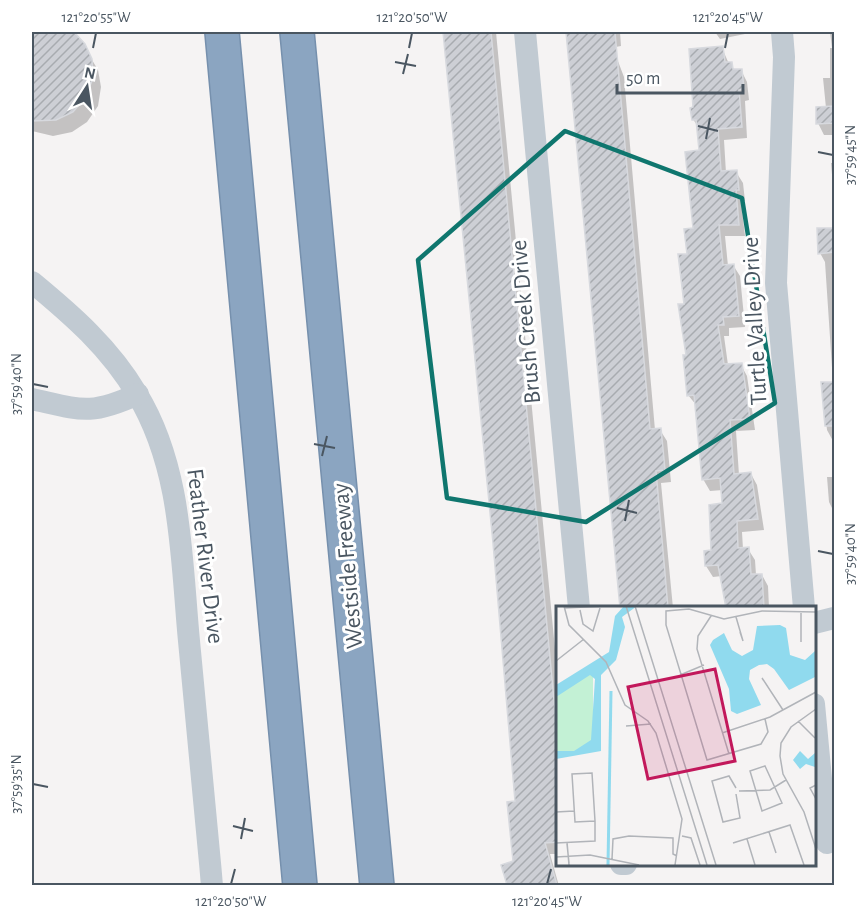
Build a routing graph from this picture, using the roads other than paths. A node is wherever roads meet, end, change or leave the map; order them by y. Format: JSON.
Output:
{"nodes":[{"id":1,"x":222,"y":32,"type":"edge"},
{"id":2,"x":297,"y":32,"type":"edge"},
{"id":3,"x":525,"y":32,"type":"edge"},
{"id":4,"x":782,"y":32,"type":"edge"},
{"id":5,"x":32,"y":282,"type":"edge"},
{"id":6,"x":138,"y":394,"type":"junction"},
{"id":7,"x":32,"y":399,"type":"edge"},
{"id":8,"x":579,"y":606,"type":"edge"},
{"id":9,"x":804,"y":606,"type":"edge"},
{"id":10,"x":834,"y":618,"type":"edge"},
{"id":11,"x":815,"y":622,"type":"edge"},
{"id":12,"x":815,"y":727,"type":"edge"},
{"id":13,"x":825,"y":843,"type":"edge"},
{"id":14,"x":212,"y":885,"type":"edge"},
{"id":15,"x":300,"y":885,"type":"edge"},
{"id":16,"x":377,"y":885,"type":"edge"}],
"edges":[{"from":1,"to":15,"type":"highway"},
{"from":2,"to":16,"type":"highway","name":"Westside Freeway"},
{"from":3,"to":8,"type":"street","name":"Brush Creek Drive"},
{"from":4,"to":9,"type":"street","name":"Turtle Valley Drive"},
{"from":5,"to":6,"type":"street","name":"Feather River Drive"},
{"from":6,"to":7,"type":"street"},
{"from":6,"to":14,"type":"street","name":"Feather River Drive"},
{"from":10,"to":11,"type":"street"},
{"from":12,"to":13,"type":"street"}]}
